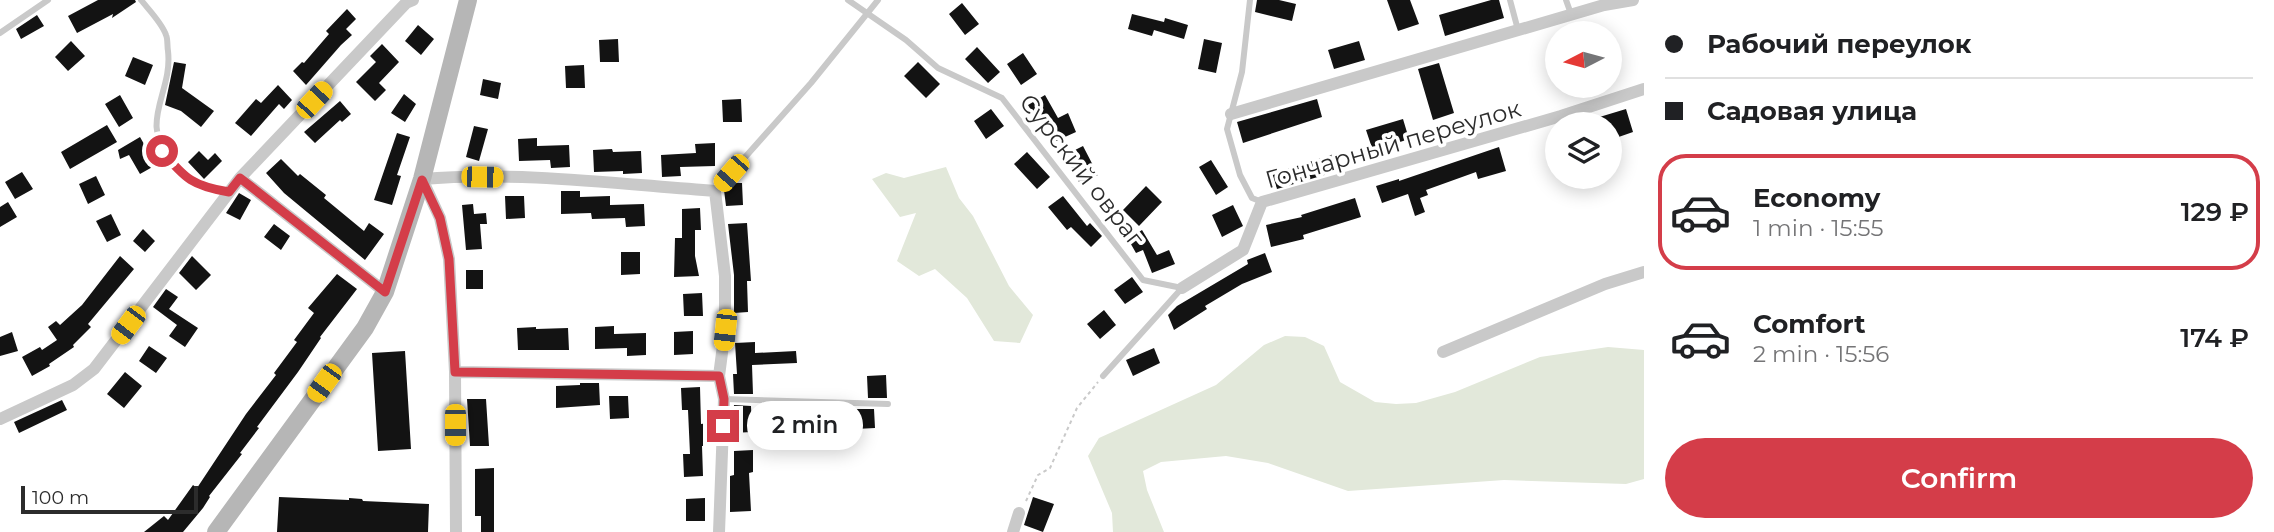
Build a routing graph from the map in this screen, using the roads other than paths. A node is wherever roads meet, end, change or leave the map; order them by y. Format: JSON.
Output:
{"nodes":[{"id":1,"x":48,"y":0,"type":"edge"},
{"id":2,"x":141,"y":0,"type":"edge"},
{"id":3,"x":413,"y":0,"type":"edge"},
{"id":4,"x":468,"y":0,"type":"edge"},
{"id":5,"x":848,"y":0,"type":"edge"},
{"id":6,"x":878,"y":0,"type":"edge"},
{"id":7,"x":1250,"y":0,"type":"edge"},
{"id":8,"x":1510,"y":0,"type":"edge"},
{"id":9,"x":1566,"y":0,"type":"edge"},
{"id":10,"x":1633,"y":0,"type":"edge"},
{"id":11,"x":867,"y":14,"type":"junction"},
{"id":12,"x":1571,"y":14,"type":"junction"},
{"id":13,"x":1518,"y":30,"type":"junction"},
{"id":14,"x":0,"y":33,"type":"edge"},
{"id":15,"x":1644,"y":89,"type":"edge"},
{"id":16,"x":1231,"y":114,"type":"junction"},
{"id":17,"x":240,"y":178,"type":"junction"},
{"id":18,"x":422,"y":180,"type":"junction"},
{"id":19,"x":715,"y":191,"type":"junction"},
{"id":20,"x":229,"y":192,"type":"junction"},
{"id":21,"x":1262,"y":202,"type":"junction"},
{"id":22,"x":1644,"y":272,"type":"edge"},
{"id":23,"x":1182,"y":288,"type":"junction"},
{"id":24,"x":385,"y":292,"type":"junction"},
{"id":25,"x":1443,"y":352,"type":"dead end"},
{"id":26,"x":455,"y":372,"type":"junction"},
{"id":27,"x":719,"y":376,"type":"junction"},
{"id":28,"x":1103,"y":376,"type":"road end"},
{"id":29,"x":724,"y":399,"type":"junction"},
{"id":30,"x":888,"y":404,"type":"dead end"},
{"id":31,"x":0,"y":419,"type":"edge"},
{"id":32,"x":1018,"y":513,"type":"road end"},
{"id":33,"x":216,"y":532,"type":"edge"},
{"id":34,"x":456,"y":532,"type":"edge"},
{"id":35,"x":719,"y":532,"type":"edge"},
{"id":36,"x":1013,"y":532,"type":"edge"}],
"edges":[{"from":1,"to":14,"type":"lane"},
{"from":2,"to":20,"type":"lane"},
{"from":3,"to":17,"type":"street"},
{"from":4,"to":18,"type":"main road"},
{"from":5,"to":11,"type":"lane","name":"Сурский овраг"},
{"from":6,"to":11,"type":"lane"},
{"from":7,"to":16,"type":"lane"},
{"from":8,"to":13,"type":"lane"},
{"from":9,"to":12,"type":"lane"},
{"from":10,"to":12,"type":"street"},
{"from":11,"to":19,"type":"lane"},
{"from":11,"to":23,"type":"lane","name":"Сурский овраг"},
{"from":12,"to":13,"type":"street"},
{"from":13,"to":16,"type":"street"},
{"from":15,"to":21,"type":"street","name":"Гончарный переулок"},
{"from":16,"to":21,"type":"lane"},
{"from":17,"to":20,"type":"street"},
{"from":17,"to":24,"type":"street"},
{"from":18,"to":19,"type":"street"},
{"from":18,"to":24,"type":"main road"},
{"from":18,"to":26,"type":"street"},
{"from":19,"to":27,"type":"street"},
{"from":20,"to":31,"type":"street"},
{"from":21,"to":23,"type":"street","name":"Гончарный переулок"},
{"from":22,"to":25,"type":"street"},
{"from":23,"to":28,"type":"lane","name":"Гончарный переулок"},
{"from":24,"to":33,"type":"main road"},
{"from":26,"to":27,"type":"street"},
{"from":26,"to":34,"type":"street"},
{"from":27,"to":29,"type":"street"},
{"from":29,"to":30,"type":"lane"},
{"from":29,"to":35,"type":"street"},
{"from":32,"to":36,"type":"street"}]}
